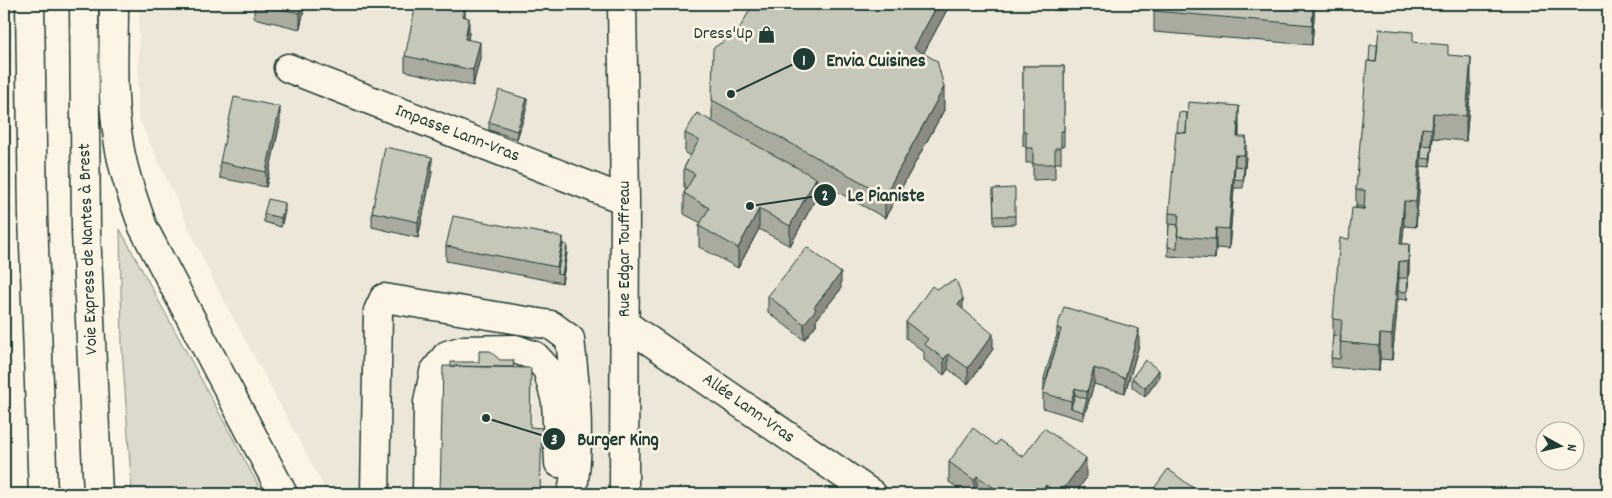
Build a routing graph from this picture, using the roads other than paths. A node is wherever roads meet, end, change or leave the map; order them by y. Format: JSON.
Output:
{"nodes":[{"id":1,"x":30,"y":4,"type":"edge"},
{"id":2,"x":84,"y":4,"type":"edge"},
{"id":3,"x":114,"y":4,"type":"edge"},
{"id":4,"x":622,"y":4,"type":"edge"},
{"id":5,"x":288,"y":68,"type":"dead end"},
{"id":6,"x":625,"y":200,"type":"junction"},
{"id":7,"x":625,"y":324,"type":"junction"},
{"id":8,"x":43,"y":494,"type":"edge"},
{"id":9,"x":98,"y":494,"type":"edge"},
{"id":10,"x":283,"y":494,"type":"edge"},
{"id":11,"x":375,"y":494,"type":"edge"},
{"id":12,"x":427,"y":494,"type":"edge"},
{"id":13,"x":559,"y":494,"type":"edge"},
{"id":14,"x":572,"y":494,"type":"edge"},
{"id":15,"x":624,"y":494,"type":"edge"},
{"id":16,"x":872,"y":494,"type":"edge"}],
"edges":[{"from":1,"to":8,"type":"main road"},
{"from":2,"to":9,"type":"main road","name":"Voie Express de Nantes à Brest"},
{"from":3,"to":10,"type":"main road"},
{"from":4,"to":6,"type":"main road","name":"Rue Edgar Touffreau"},
{"from":5,"to":6,"type":"main road","name":"Impasse Lann-Vras"},
{"from":6,"to":7,"type":"main road","name":"Rue Edgar Touffreau"},
{"from":7,"to":15,"type":"main road","name":"Rue Edgar Touffreau"},
{"from":7,"to":16,"type":"main road","name":"Allée Lann-Vras"},
{"from":11,"to":14,"type":"main road"},
{"from":12,"to":13,"type":"main road"}]}
